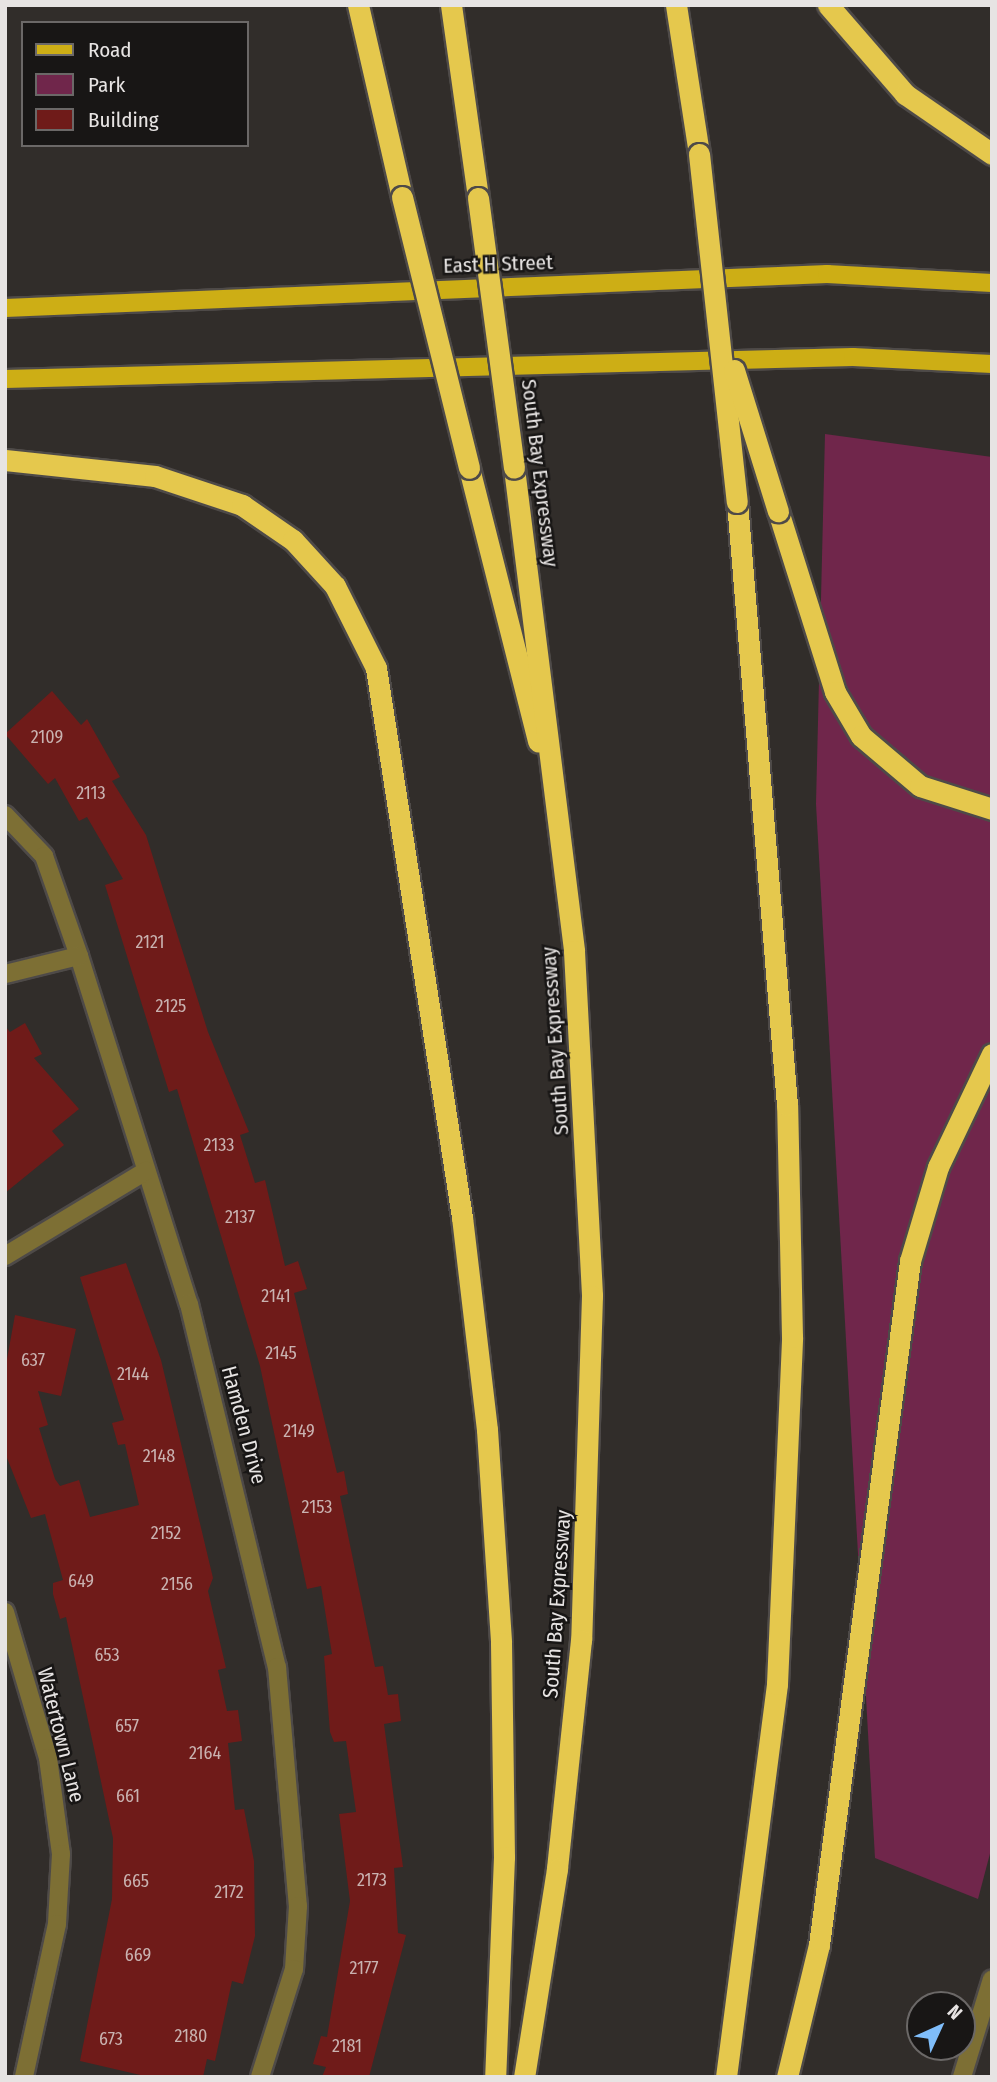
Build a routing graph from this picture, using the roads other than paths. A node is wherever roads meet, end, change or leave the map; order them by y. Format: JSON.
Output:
{"nodes":[{"id":1,"x":358,"y":5,"type":"edge"},
{"id":2,"x":451,"y":5,"type":"edge"},
{"id":3,"x":676,"y":5,"type":"edge"},
{"id":4,"x":828,"y":5,"type":"edge"},
{"id":5,"x":992,"y":154,"type":"edge"},
{"id":6,"x":992,"y":283,"type":"edge"},
{"id":7,"x":5,"y":308,"type":"edge"},
{"id":8,"x":722,"y":332,"type":"junction"},
{"id":9,"x":992,"y":364,"type":"edge"},
{"id":10,"x":5,"y":379,"type":"edge"},
{"id":11,"x":5,"y":460,"type":"edge"},
{"id":12,"x":992,"y":809,"type":"edge"},
{"id":13,"x":5,"y":815,"type":"edge"},
{"id":14,"x":562,"y":837,"type":"junction"},
{"id":15,"x":79,"y":956,"type":"junction"},
{"id":16,"x":5,"y":974,"type":"edge"},
{"id":17,"x":992,"y":1054,"type":"edge"},
{"id":18,"x":146,"y":1171,"type":"junction"},
{"id":19,"x":5,"y":1256,"type":"edge"},
{"id":20,"x":5,"y":1612,"type":"edge"},
{"id":21,"x":992,"y":1979,"type":"edge"},
{"id":22,"x":24,"y":2077,"type":"edge"},
{"id":23,"x":260,"y":2077,"type":"edge"},
{"id":24,"x":495,"y":2077,"type":"edge"},
{"id":25,"x":523,"y":2077,"type":"edge"},
{"id":26,"x":726,"y":2077,"type":"edge"},
{"id":27,"x":787,"y":2077,"type":"edge"},
{"id":28,"x":962,"y":2077,"type":"edge"}],
"edges":[{"from":1,"to":14,"type":"highway","bridge":true},
{"from":2,"to":14,"type":"highway","name":"South Bay Expressway","bridge":true},
{"from":3,"to":8,"type":"highway","bridge":true},
{"from":4,"to":5,"type":"highway"},
{"from":6,"to":7,"type":"main road","name":"East H Street"},
{"from":8,"to":12,"type":"highway","bridge":true},
{"from":8,"to":26,"type":"highway","bridge":true},
{"from":9,"to":10,"type":"main road"},
{"from":11,"to":24,"type":"highway"},
{"from":13,"to":15,"type":"street","name":"Hamden Drive"},
{"from":14,"to":25,"type":"highway","name":"South Bay Expressway"},
{"from":15,"to":16,"type":"street"},
{"from":15,"to":18,"type":"street","name":"Hamden Drive"},
{"from":17,"to":27,"type":"highway"},
{"from":18,"to":19,"type":"street"},
{"from":18,"to":23,"type":"street","name":"Hamden Drive"},
{"from":20,"to":22,"type":"street","name":"Watertown Lane"},
{"from":21,"to":28,"type":"street"}]}
